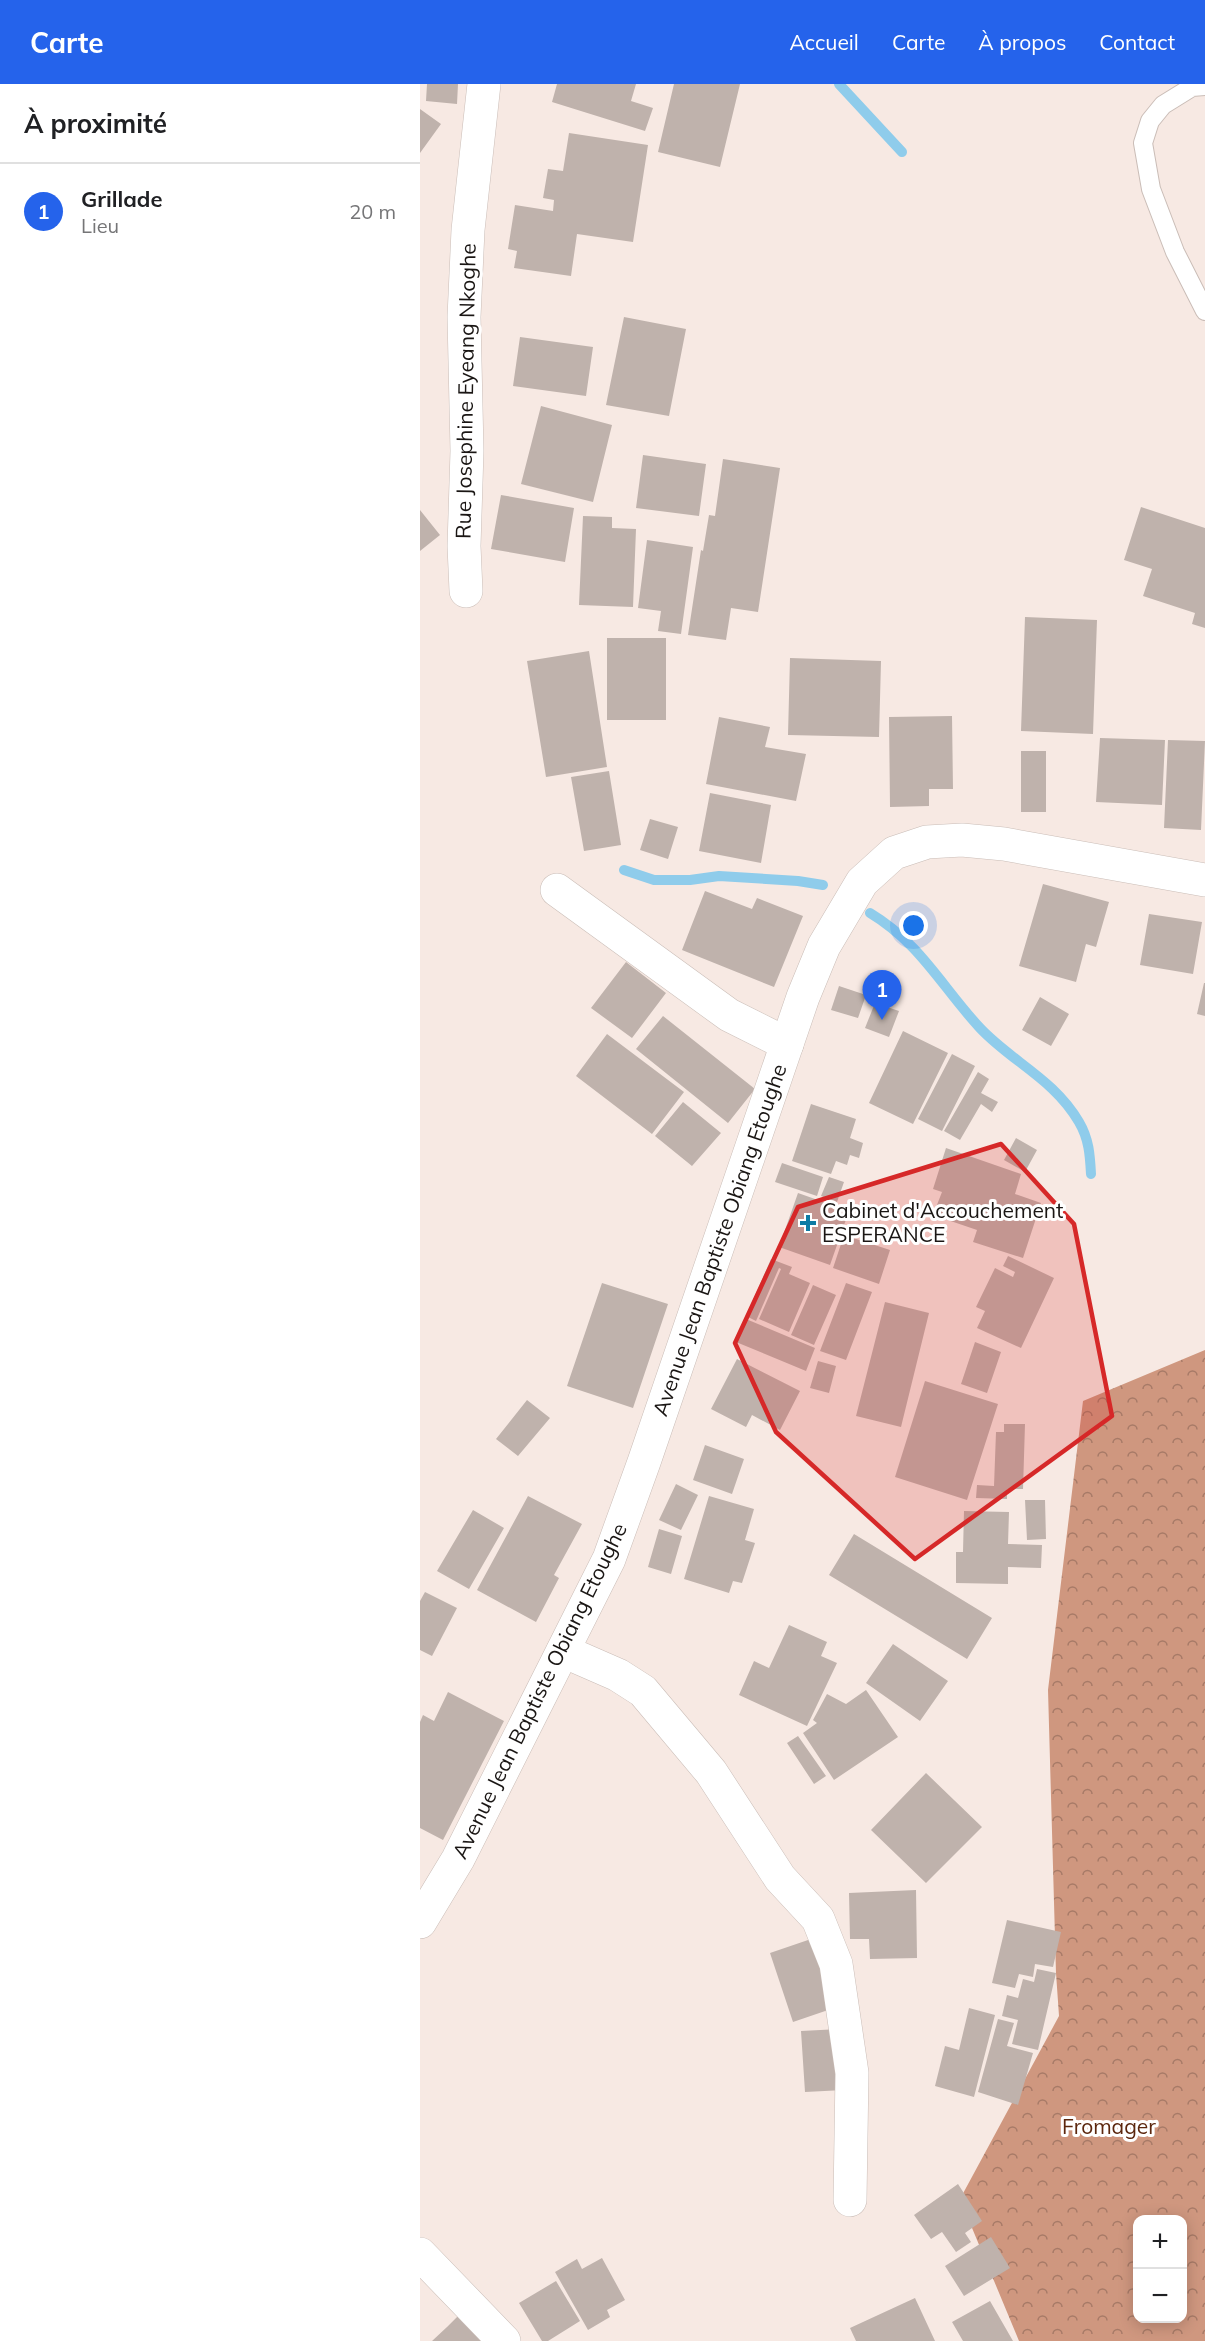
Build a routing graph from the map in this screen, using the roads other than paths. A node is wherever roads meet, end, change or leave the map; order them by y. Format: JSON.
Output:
{"nodes":[{"id":1,"x":484,"y":84,"type":"edge"},
{"id":2,"x":1205,"y":86,"type":"edge"},
{"id":3,"x":1205,"y":310,"type":"edge"},
{"id":4,"x":466,"y":591,"type":"dead end"},
{"id":5,"x":1205,"y":880,"type":"edge"},
{"id":6,"x":557,"y":890,"type":"dead end"},
{"id":7,"x":787,"y":1044,"type":"junction"},
{"id":8,"x":563,"y":1651,"type":"junction"},
{"id":9,"x":420,"y":1922,"type":"edge"},
{"id":10,"x":850,"y":2200,"type":"dead end"},
{"id":11,"x":420,"y":2254,"type":"edge"},
{"id":12,"x":504,"y":2341,"type":"edge"}],
"edges":[{"from":1,"to":4,"type":"street","name":"Rue Josephine Eyeang Nkoghe"},
{"from":2,"to":3,"type":"lane"},
{"from":5,"to":7,"type":"street","name":"Avenue Jean Baptiste Obiang Etoughe"},
{"from":6,"to":7,"type":"street"},
{"from":7,"to":8,"type":"street","name":"Avenue Jean Baptiste Obiang Etoughe"},
{"from":8,"to":9,"type":"street","name":"Avenue Jean Baptiste Obiang Etoughe"},
{"from":8,"to":10,"type":"street"},
{"from":11,"to":12,"type":"street"}]}
